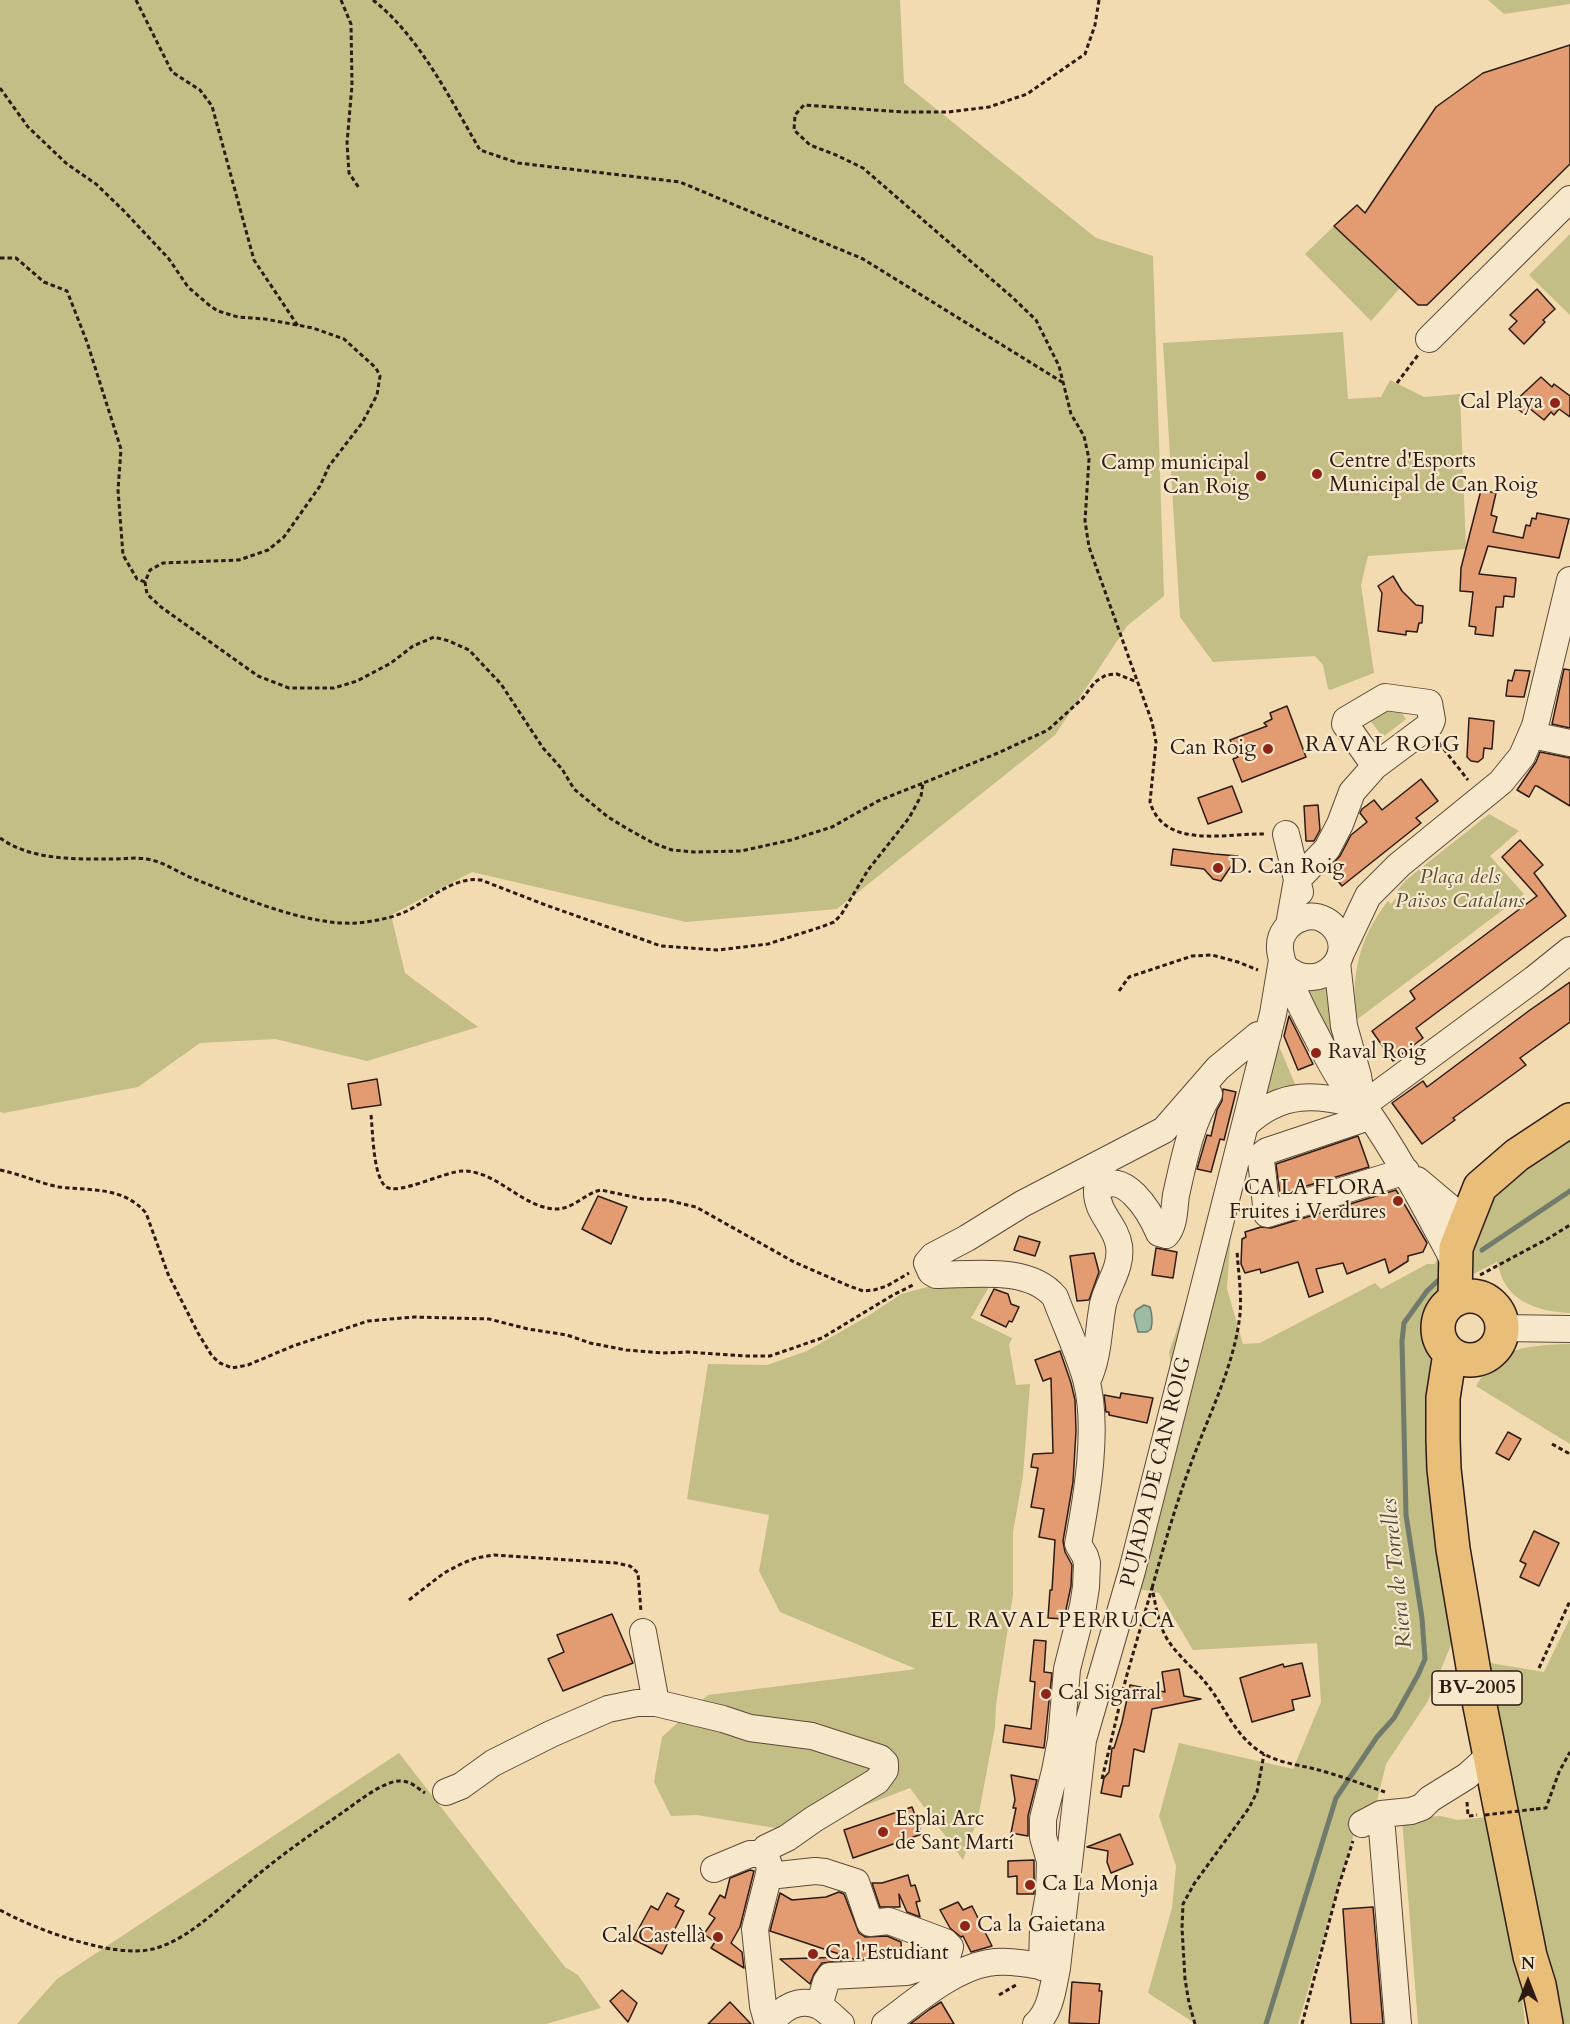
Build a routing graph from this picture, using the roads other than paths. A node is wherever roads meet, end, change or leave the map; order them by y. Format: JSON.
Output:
{"nodes":[{"id":1,"x":1570,"y":199,"type":"edge"},
{"id":2,"x":1429,"y":339,"type":"road end"},
{"id":3,"x":1570,"y":580,"type":"edge"},
{"id":4,"x":1532,"y":735,"type":"junction"},
{"id":5,"x":1570,"y":743,"type":"edge"},
{"id":6,"x":1375,"y":766,"type":"junction"},
{"id":7,"x":1287,"y":839,"type":"road end"},
{"id":8,"x":1297,"y":880,"type":"junction"},
{"id":9,"x":1368,"y":896,"type":"junction"},
{"id":10,"x":1316,"y":917,"type":"junction"},
{"id":11,"x":1288,"y":926,"type":"junction"},
{"id":12,"x":1570,"y":950,"type":"edge"},
{"id":13,"x":1339,"y":958,"type":"junction"},
{"id":14,"x":1290,"y":975,"type":"junction"},
{"id":15,"x":1269,"y":1030,"type":"junction"},
{"id":16,"x":1366,"y":1111,"type":"junction"},
{"id":17,"x":1570,"y":1120,"type":"edge"},
{"id":18,"x":1245,"y":1125,"type":"junction"},
{"id":19,"x":1406,"y":1171,"type":"junction"},
{"id":20,"x":1480,"y":1187,"type":"junction"},
{"id":21,"x":1430,"y":1190,"type":"junction"},
{"id":22,"x":1467,"y":1221,"type":"junction"},
{"id":23,"x":1481,"y":1293,"type":"junction"},
{"id":24,"x":1570,"y":1329,"type":"edge"},
{"id":25,"x":1464,"y":1356,"type":"junction"},
{"id":26,"x":1087,"y":1381,"type":"junction"},
{"id":27,"x":644,"y":1632,"type":"road end"},
{"id":28,"x":656,"y":1703,"type":"junction"},
{"id":29,"x":1490,"y":1756,"type":"junction"},
{"id":30,"x":446,"y":1792,"type":"road end"},
{"id":31,"x":767,"y":1865,"type":"junction"},
{"id":32,"x":714,"y":1869,"type":"dead end"},
{"id":33,"x":1530,"y":1956,"type":"junction"},
{"id":34,"x":1049,"y":1967,"type":"junction"},
{"id":35,"x":1050,"y":2001,"type":"junction"},
{"id":36,"x":819,"y":2006,"type":"junction"},
{"id":37,"x":769,"y":2024,"type":"edge"},
{"id":38,"x":842,"y":2024,"type":"edge"},
{"id":39,"x":885,"y":2024,"type":"edge"},
{"id":40,"x":1036,"y":2024,"type":"edge"},
{"id":41,"x":1061,"y":2024,"type":"edge"},
{"id":42,"x":1398,"y":2024,"type":"edge"},
{"id":43,"x":1531,"y":2024,"type":"edge"},
{"id":44,"x":1546,"y":2024,"type":"edge"}],
"edges":[{"from":1,"to":2,"type":"street"},
{"from":3,"to":4,"type":"street"},
{"from":4,"to":5,"type":"street"},
{"from":4,"to":9,"type":"street"},
{"from":6,"to":6,"type":"street"},
{"from":6,"to":8,"type":"street"},
{"from":7,"to":8,"type":"street"},
{"from":8,"to":10,"type":"street"},
{"from":8,"to":11,"type":"street"},
{"from":9,"to":10,"type":"street"},
{"from":9,"to":13,"type":"street"},
{"from":10,"to":11,"type":"street"},
{"from":10,"to":13,"type":"street"},
{"from":11,"to":14,"type":"street"},
{"from":12,"to":16,"type":"street"},
{"from":13,"to":14,"type":"street"},
{"from":13,"to":16,"type":"street"},
{"from":14,"to":15,"type":"street"},
{"from":14,"to":16,"type":"street"},
{"from":15,"to":18,"type":"street","name":"PUJADA DE CAN ROIG"},
{"from":15,"to":26,"type":"street"},
{"from":15,"to":26,"type":"street"},
{"from":16,"to":18,"type":"street"},
{"from":16,"to":19,"type":"street"},
{"from":16,"to":19,"type":"street"},
{"from":17,"to":20,"type":"main road"},
{"from":18,"to":34,"type":"street","name":"PUJADA DE CAN ROIG"},
{"from":19,"to":21,"type":"street"},
{"from":19,"to":23,"type":"street"},
{"from":20,"to":21,"type":"street"},
{"from":20,"to":22,"type":"main road"},
{"from":21,"to":22,"type":"street"},
{"from":22,"to":23,"type":"main road"},
{"from":23,"to":24,"type":"street"},
{"from":23,"to":25,"type":"main road","number":"BV-2005"},
{"from":23,"to":25,"type":"main road"},
{"from":25,"to":29,"type":"main road","number":"BV-2005"},
{"from":26,"to":34,"type":"street"},
{"from":27,"to":28,"type":"street"},
{"from":28,"to":30,"type":"street"},
{"from":28,"to":31,"type":"street"},
{"from":29,"to":33,"type":"main road","number":"BV-2005"},
{"from":29,"to":42,"type":"street"},
{"from":31,"to":32,"type":"street"},
{"from":31,"to":36,"type":"street"},
{"from":31,"to":37,"type":"street"},
{"from":33,"to":43,"type":"main road","number":"BV-2005"},
{"from":33,"to":44,"type":"main road","number":"BV-2005"},
{"from":34,"to":35,"type":"street"},
{"from":34,"to":39,"type":"street"},
{"from":35,"to":40,"type":"street"},
{"from":35,"to":41,"type":"street"},
{"from":36,"to":37,"type":"street"},
{"from":36,"to":38,"type":"street"}]}
